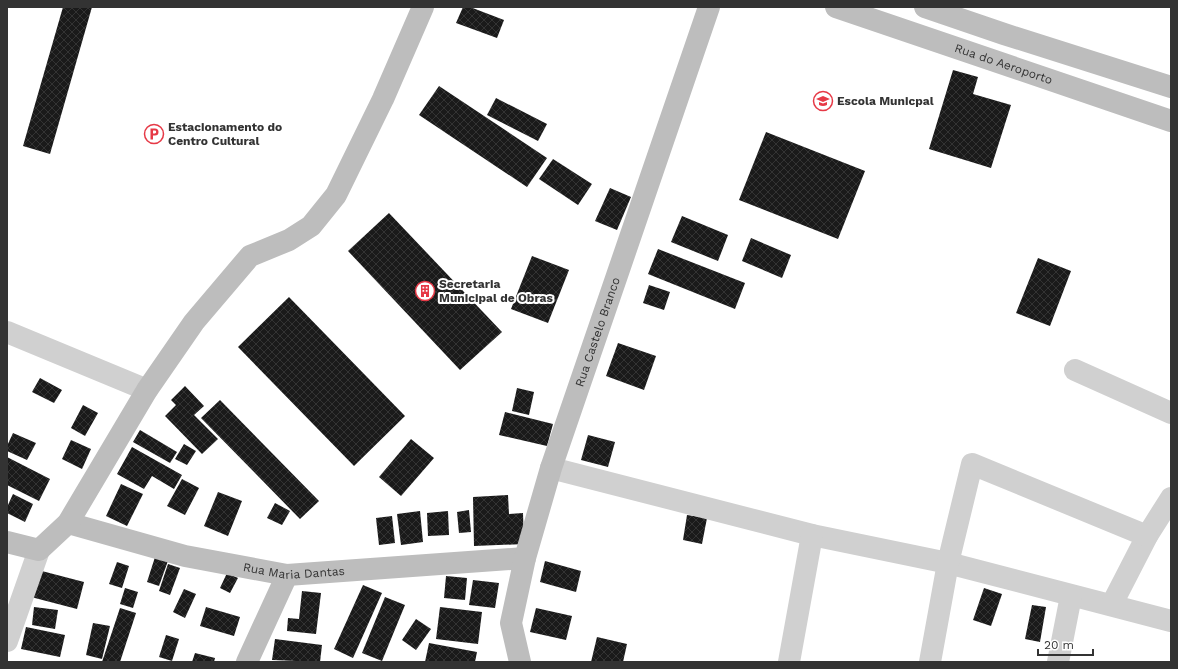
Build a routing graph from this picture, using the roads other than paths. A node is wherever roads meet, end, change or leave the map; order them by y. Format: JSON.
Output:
{"nodes":[{"id":1,"x":423,"y":7,"type":"edge"},
{"id":2,"x":709,"y":7,"type":"edge"},
{"id":3,"x":836,"y":7,"type":"edge"},
{"id":4,"x":925,"y":7,"type":"edge"},
{"id":5,"x":1171,"y":87,"type":"edge"},
{"id":6,"x":1171,"y":121,"type":"edge"},
{"id":7,"x":7,"y":332,"type":"edge"},
{"id":8,"x":1075,"y":370,"type":"dead end"},
{"id":9,"x":147,"y":390,"type":"junction"},
{"id":10,"x":1171,"y":413,"type":"edge"},
{"id":11,"x":551,"y":468,"type":"junction"},
{"id":12,"x":1171,"y":498,"type":"edge"},
{"id":13,"x":68,"y":523,"type":"junction"},
{"id":14,"x":812,"y":535,"type":"junction"},
{"id":15,"x":1147,"y":536,"type":"junction"},
{"id":16,"x":7,"y":542,"type":"edge"},
{"id":17,"x":39,"y":550,"type":"junction"},
{"id":18,"x":526,"y":558,"type":"junction"},
{"id":19,"x":948,"y":563,"type":"junction"},
{"id":20,"x":287,"y":575,"type":"junction"},
{"id":21,"x":1072,"y":596,"type":"junction"},
{"id":22,"x":1112,"y":604,"type":"junction"},
{"id":23,"x":1171,"y":621,"type":"edge"},
{"id":24,"x":511,"y":623,"type":"junction"},
{"id":25,"x":7,"y":641,"type":"edge"},
{"id":26,"x":247,"y":662,"type":"edge"},
{"id":27,"x":508,"y":662,"type":"edge"},
{"id":28,"x":520,"y":662,"type":"edge"},
{"id":29,"x":789,"y":662,"type":"edge"},
{"id":30,"x":930,"y":662,"type":"edge"},
{"id":31,"x":1058,"y":662,"type":"edge"}],
"edges":[{"from":1,"to":9,"type":"street"},
{"from":2,"to":11,"type":"street","name":"Rua Castelo Branco"},
{"from":3,"to":6,"type":"street","name":"Rua do Aeroporto"},
{"from":4,"to":5,"type":"street"},
{"from":7,"to":9,"type":"street"},
{"from":8,"to":10,"type":"street"},
{"from":9,"to":13,"type":"street"},
{"from":11,"to":14,"type":"street"},
{"from":11,"to":18,"type":"street","name":"Rua Castelo Branco"},
{"from":12,"to":15,"type":"street"},
{"from":13,"to":17,"type":"street"},
{"from":13,"to":20,"type":"street","name":"Rua Maria Dantas"},
{"from":14,"to":19,"type":"street"},
{"from":14,"to":29,"type":"street"},
{"from":15,"to":19,"type":"street"},
{"from":15,"to":22,"type":"street"},
{"from":16,"to":17,"type":"street"},
{"from":17,"to":25,"type":"street"},
{"from":18,"to":20,"type":"street","name":"Rua Maria Dantas"},
{"from":18,"to":24,"type":"street","name":"Rua Castelo Branco"},
{"from":19,"to":21,"type":"street"},
{"from":19,"to":30,"type":"street"},
{"from":20,"to":26,"type":"street"},
{"from":21,"to":22,"type":"street"},
{"from":21,"to":31,"type":"street"},
{"from":22,"to":23,"type":"street"},
{"from":24,"to":27,"type":"street"},
{"from":24,"to":28,"type":"street","name":"Rua Castelo Branco"}]}
